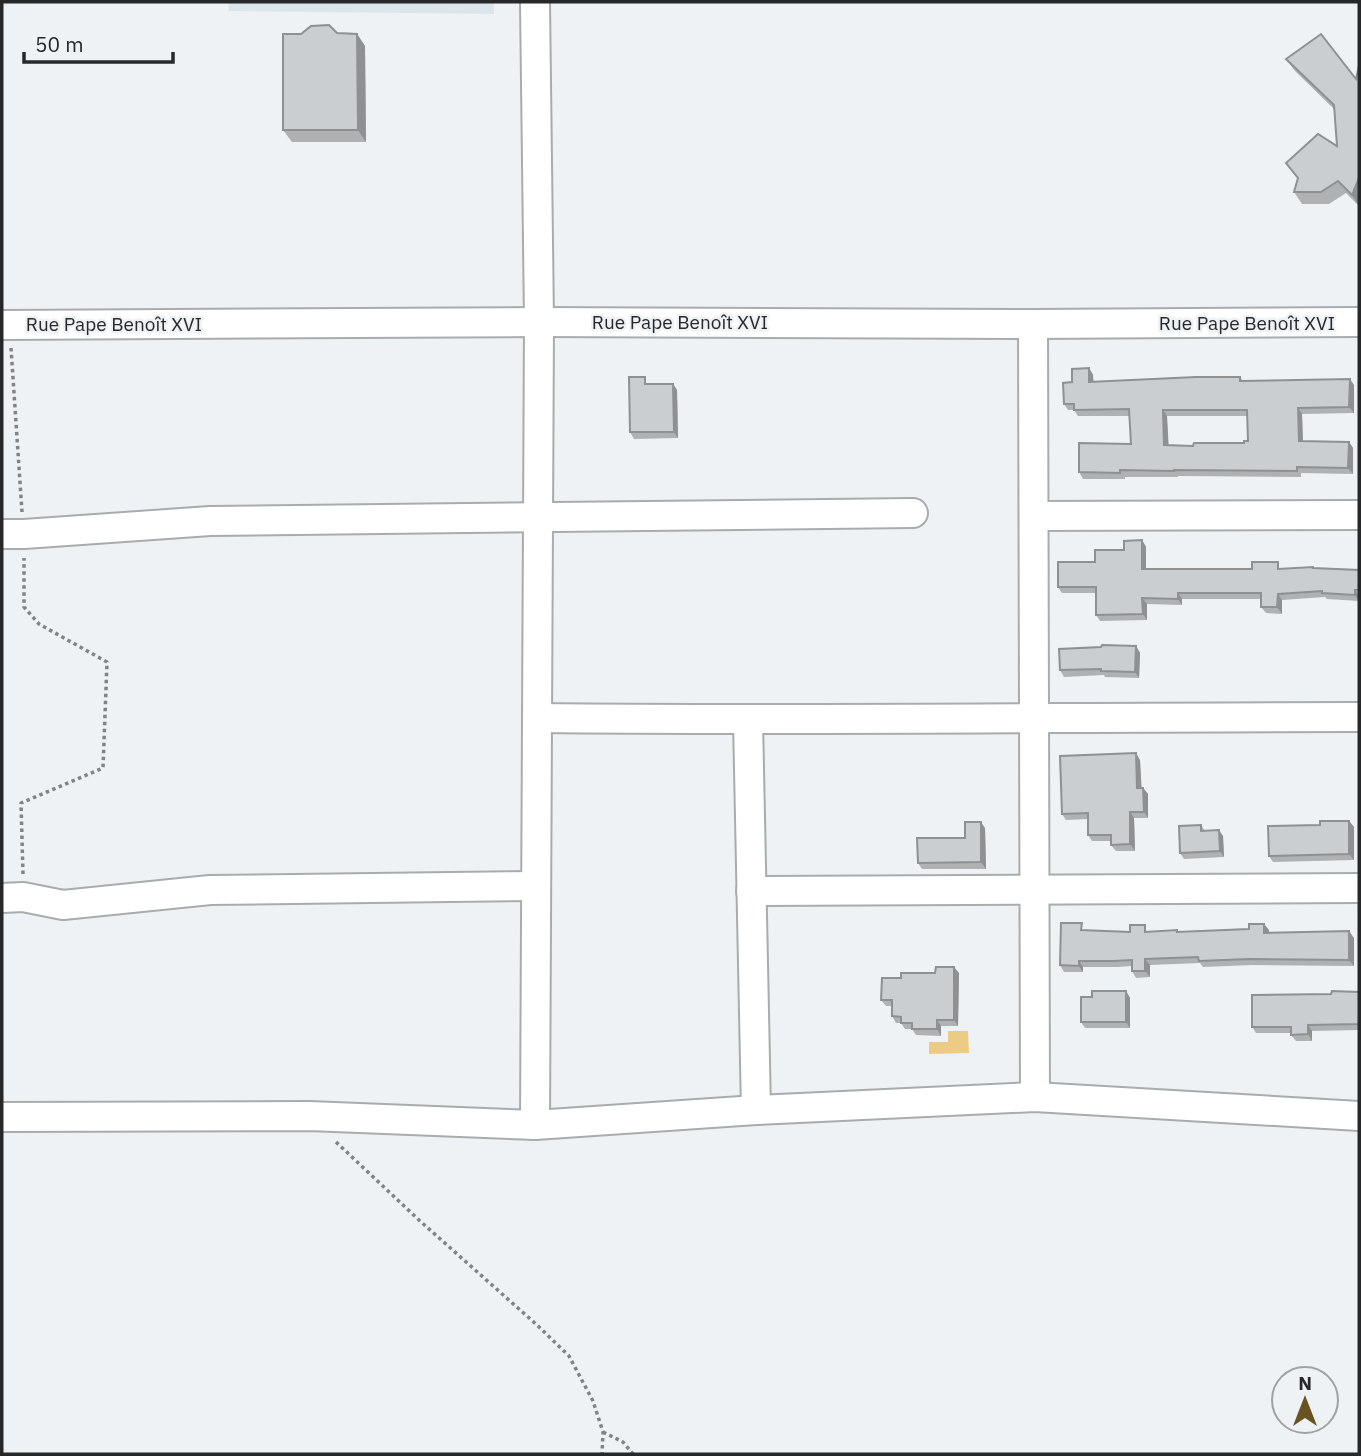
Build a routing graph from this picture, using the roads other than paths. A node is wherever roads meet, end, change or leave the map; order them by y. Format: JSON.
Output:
{"nodes":[{"id":1,"x":535,"y":2,"type":"edge"},
{"id":2,"x":539,"y":322,"type":"junction"},
{"id":3,"x":1359,"y":322,"type":"edge"},
{"id":4,"x":1033,"y":324,"type":"junction"},
{"id":5,"x":6,"y":325,"type":"edge"},
{"id":6,"x":913,"y":513,"type":"dead end"},
{"id":7,"x":1359,"y":515,"type":"edge"},
{"id":8,"x":1034,"y":516,"type":"junction"},
{"id":9,"x":538,"y":517,"type":"junction"},
{"id":10,"x":13,"y":534,"type":"edge"},
{"id":11,"x":1034,"y":717,"type":"junction"},
{"id":12,"x":1359,"y":717,"type":"edge"},
{"id":13,"x":537,"y":718,"type":"junction"},
{"id":14,"x":748,"y":720,"type":"junction"},
{"id":15,"x":536,"y":886,"type":"junction"},
{"id":16,"x":1359,"y":888,"type":"edge"},
{"id":17,"x":1035,"y":890,"type":"junction"},
{"id":18,"x":751,"y":891,"type":"junction"},
{"id":19,"x":13,"y":898,"type":"edge"},
{"id":20,"x":1035,"y":1097,"type":"junction"},
{"id":21,"x":756,"y":1110,"type":"junction"},
{"id":22,"x":2,"y":1116,"type":"edge"},
{"id":23,"x":1359,"y":1116,"type":"edge"},
{"id":24,"x":535,"y":1125,"type":"junction"}],
"edges":[{"from":1,"to":2,"type":"street"},
{"from":2,"to":4,"type":"street","name":"Rue Pape Benoît XVI"},
{"from":2,"to":5,"type":"street","name":"Rue Pape Benoît XVI"},
{"from":2,"to":9,"type":"street"},
{"from":3,"to":4,"type":"street","name":"Rue Pape Benoît XVI"},
{"from":4,"to":8,"type":"street"},
{"from":6,"to":9,"type":"street"},
{"from":7,"to":8,"type":"street"},
{"from":8,"to":11,"type":"street"},
{"from":9,"to":10,"type":"street"},
{"from":9,"to":13,"type":"street"},
{"from":11,"to":12,"type":"street"},
{"from":11,"to":14,"type":"street"},
{"from":11,"to":17,"type":"street"},
{"from":13,"to":14,"type":"street"},
{"from":13,"to":15,"type":"street"},
{"from":14,"to":18,"type":"street"},
{"from":15,"to":19,"type":"street"},
{"from":15,"to":24,"type":"street"},
{"from":16,"to":17,"type":"street"},
{"from":17,"to":18,"type":"street"},
{"from":17,"to":20,"type":"street"},
{"from":18,"to":21,"type":"street"},
{"from":20,"to":21,"type":"street"},
{"from":20,"to":23,"type":"street"},
{"from":21,"to":24,"type":"street"},
{"from":22,"to":24,"type":"street"}]}
